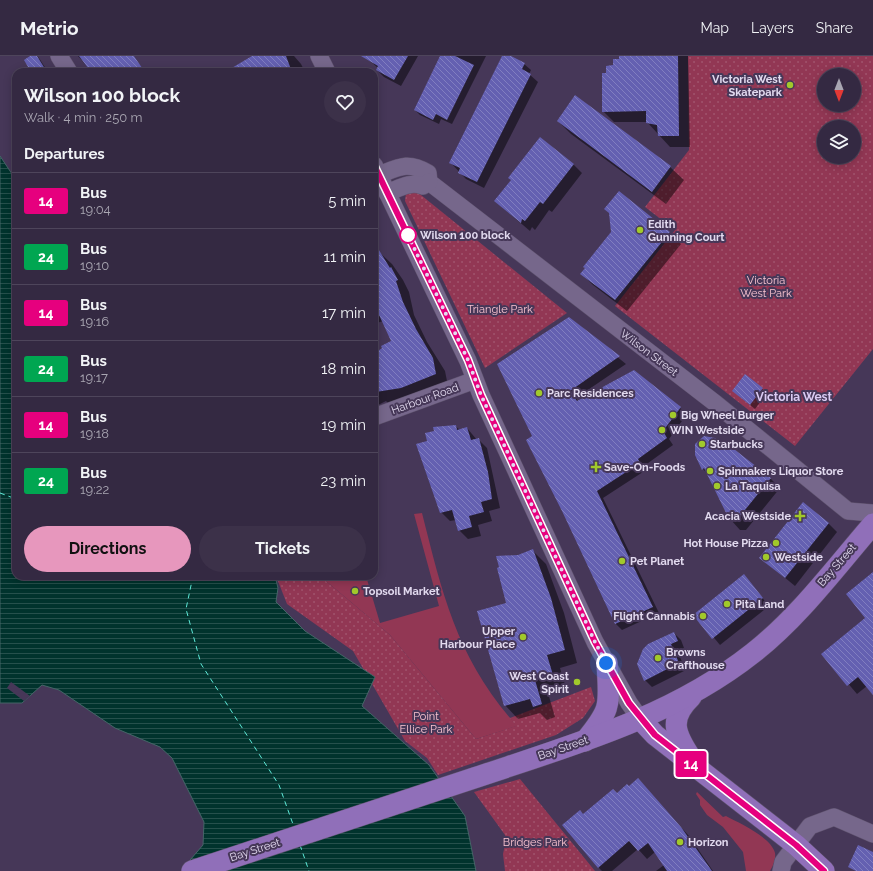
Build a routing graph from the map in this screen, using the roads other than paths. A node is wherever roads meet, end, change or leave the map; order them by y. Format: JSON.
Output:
{"nodes":[{"id":1,"x":59,"y":56,"type":"edge"},
{"id":2,"x":319,"y":56,"type":"edge"},
{"id":3,"x":66,"y":68,"type":"edge"},
{"id":4,"x":325,"y":68,"type":"edge"},
{"id":5,"x":378,"y":170,"type":"edge"},
{"id":6,"x":378,"y":174,"type":"edge"},
{"id":7,"x":429,"y":182,"type":"junction"},
{"id":8,"x":387,"y":192,"type":"junction"},
{"id":9,"x":475,"y":380,"type":"junction"},
{"id":10,"x":378,"y":416,"type":"edge"},
{"id":11,"x":873,"y":513,"type":"edge"},
{"id":12,"x":873,"y":524,"type":"edge"},
{"id":13,"x":606,"y":663,"type":"junction"},
{"id":14,"x":698,"y":691,"type":"junction"},
{"id":15,"x":641,"y":720,"type":"junction"},
{"id":16,"x":585,"y":741,"type":"junction"},
{"id":17,"x":699,"y":770,"type":"junction"},
{"id":18,"x":873,"y":834,"type":"edge"},
{"id":19,"x":796,"y":845,"type":"junction"},
{"id":20,"x":192,"y":871,"type":"edge"},
{"id":21,"x":781,"y":871,"type":"edge"},
{"id":22,"x":824,"y":871,"type":"edge"}],
"edges":[{"from":1,"to":3,"type":"street"},
{"from":2,"to":4,"type":"street"},
{"from":5,"to":7,"type":"street","name":"Wilson Street"},
{"from":6,"to":8,"type":"street"},
{"from":7,"to":8,"type":"street"},
{"from":7,"to":11,"type":"street","name":"Wilson Street"},
{"from":8,"to":9,"type":"street"},
{"from":9,"to":10,"type":"street","name":"Harbour Road"},
{"from":9,"to":13,"type":"street"},
{"from":12,"to":14,"type":"main road","name":"Bay Street"},
{"from":13,"to":15,"type":"street"},
{"from":13,"to":16,"type":"main road"},
{"from":14,"to":15,"type":"main road","name":"Bay Street"},
{"from":14,"to":17,"type":"main road"},
{"from":15,"to":16,"type":"main road","name":"Bay Street"},
{"from":15,"to":17,"type":"main road"},
{"from":16,"to":20,"type":"main road","name":"Bay Street"},
{"from":17,"to":19,"type":"main road"},
{"from":18,"to":19,"type":"street"},
{"from":19,"to":21,"type":"street"},
{"from":19,"to":22,"type":"main road"}]}
